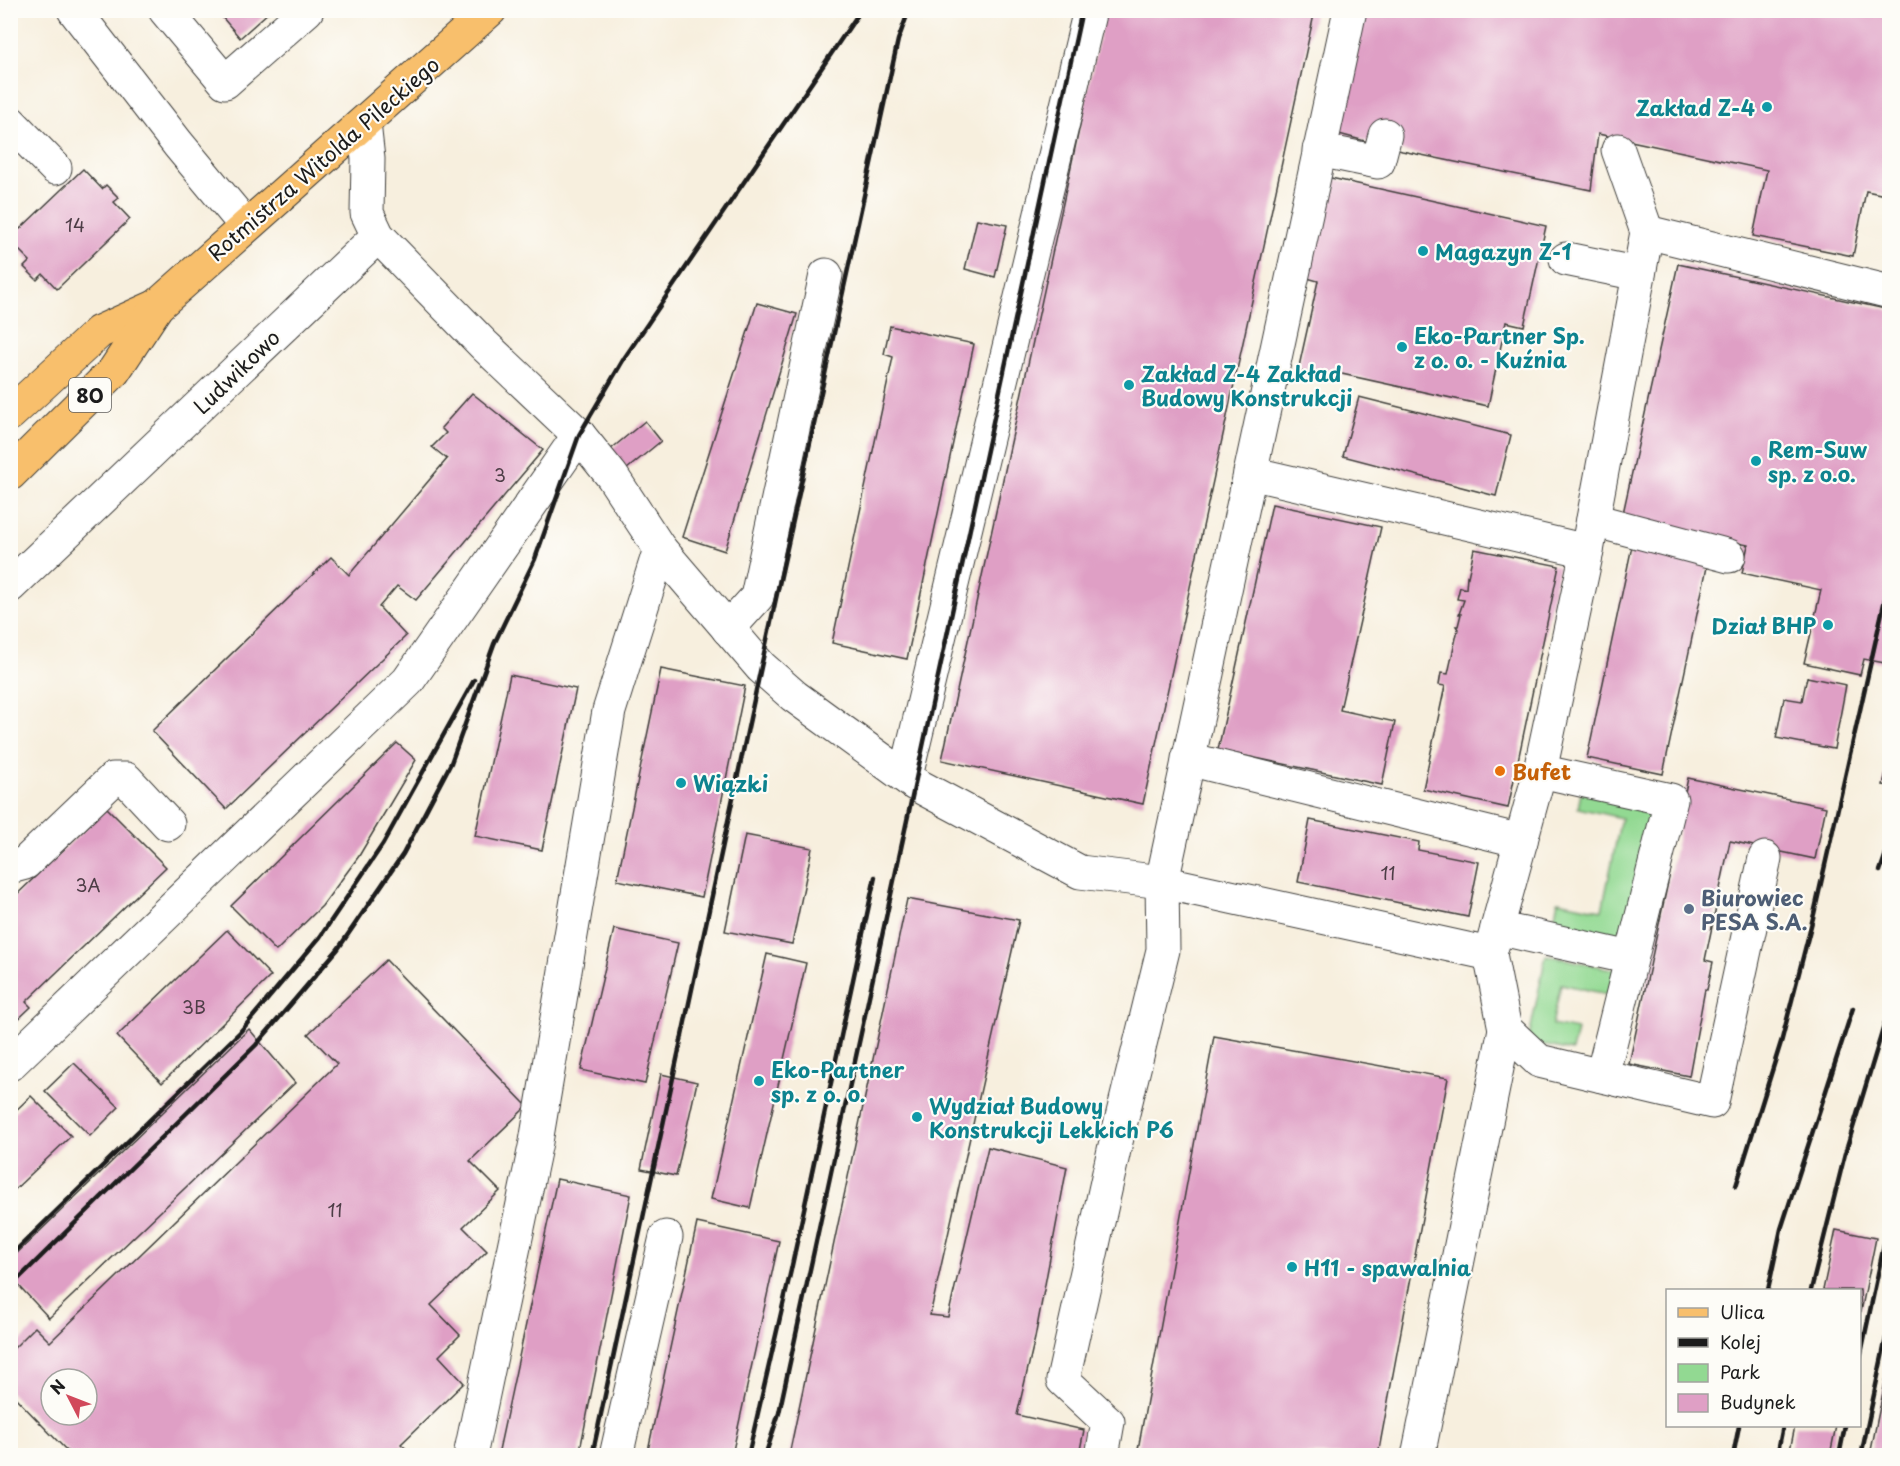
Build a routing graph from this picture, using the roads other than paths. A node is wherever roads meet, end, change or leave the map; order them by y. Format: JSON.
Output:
{"nodes":[{"id":1,"x":74,"y":10,"type":"edge"},
{"id":2,"x":165,"y":10,"type":"edge"},
{"id":3,"x":307,"y":10,"type":"edge"},
{"id":4,"x":1090,"y":10,"type":"edge"},
{"id":5,"x":1350,"y":10,"type":"edge"},
{"id":6,"x":485,"y":12,"type":"edge"},
{"id":7,"x":10,"y":122,"type":"edge"},
{"id":8,"x":364,"y":123,"type":"junction"},
{"id":9,"x":1385,"y":135,"type":"dead end"},
{"id":10,"x":1320,"y":150,"type":"junction"},
{"id":11,"x":1618,"y":150,"type":"dead end"},
{"id":12,"x":55,"y":168,"type":"dead end"},
{"id":13,"x":246,"y":225,"type":"junction"},
{"id":14,"x":1647,"y":232,"type":"junction"},
{"id":15,"x":378,"y":236,"type":"junction"},
{"id":16,"x":1566,"y":259,"type":"dead end"},
{"id":17,"x":1639,"y":274,"type":"junction"},
{"id":18,"x":826,"y":275,"type":"dead end"},
{"id":19,"x":1890,"y":292,"type":"edge"},
{"id":20,"x":157,"y":306,"type":"junction"},
{"id":21,"x":10,"y":414,"type":"edge"},
{"id":22,"x":579,"y":435,"type":"junction"},
{"id":23,"x":1250,"y":473,"type":"junction"},
{"id":24,"x":10,"y":474,"type":"edge"},
{"id":25,"x":1590,"y":536,"type":"junction"},
{"id":26,"x":660,"y":549,"type":"junction"},
{"id":27,"x":1729,"y":556,"type":"dead end"},
{"id":28,"x":10,"y":586,"type":"edge"},
{"id":29,"x":728,"y":629,"type":"junction"},
{"id":30,"x":1188,"y":759,"type":"junction"},
{"id":31,"x":1540,"y":771,"type":"junction"},
{"id":32,"x":906,"y":776,"type":"junction"},
{"id":33,"x":168,"y":824,"type":"dead end"},
{"id":34,"x":1521,"y":841,"type":"junction"},
{"id":35,"x":1765,"y":858,"type":"dead end"},
{"id":36,"x":10,"y":867,"type":"edge"},
{"id":37,"x":1162,"y":882,"type":"junction"},
{"id":38,"x":1493,"y":941,"type":"junction"},
{"id":39,"x":1631,"y":958,"type":"junction"},
{"id":40,"x":1504,"y":1029,"type":"junction"},
{"id":41,"x":10,"y":1064,"type":"edge"},
{"id":42,"x":1602,"y":1076,"type":"junction"},
{"id":43,"x":666,"y":1237,"type":"dead end"},
{"id":44,"x":470,"y":1455,"type":"edge"},
{"id":45,"x":616,"y":1455,"type":"edge"},
{"id":46,"x":1102,"y":1455,"type":"edge"},
{"id":47,"x":1418,"y":1455,"type":"edge"}],
"edges":[{"from":1,"to":13,"type":"street"},
{"from":2,"to":3,"type":"street"},
{"from":4,"to":32,"type":"street"},
{"from":5,"to":10,"type":"street"},
{"from":6,"to":8,"type":"main road","name":"Rotmistrza Witolda Pileckiego","number":"80"},
{"from":7,"to":12,"type":"street"},
{"from":8,"to":13,"type":"main road","name":"Rotmistrza Witolda Pileckiego","number":"80"},
{"from":8,"to":15,"type":"street"},
{"from":9,"to":10,"type":"street"},
{"from":10,"to":23,"type":"street"},
{"from":11,"to":14,"type":"street"},
{"from":13,"to":20,"type":"main road","name":"Rotmistrza Witolda Pileckiego","number":"80"},
{"from":14,"to":17,"type":"street"},
{"from":14,"to":19,"type":"street"},
{"from":15,"to":22,"type":"street"},
{"from":15,"to":28,"type":"street","name":"Ludwikowo"},
{"from":16,"to":17,"type":"street"},
{"from":17,"to":25,"type":"street"},
{"from":18,"to":29,"type":"street"},
{"from":20,"to":21,"type":"main road","name":"Rotmistrza Witolda Pileckiego","number":"80"},
{"from":20,"to":24,"type":"main road","name":"Rotmistrza Witolda Pileckiego","number":"80"},
{"from":22,"to":26,"type":"street"},
{"from":22,"to":41,"type":"street"},
{"from":23,"to":25,"type":"street"},
{"from":23,"to":30,"type":"street"},
{"from":25,"to":27,"type":"street"},
{"from":25,"to":31,"type":"street"},
{"from":26,"to":29,"type":"street"},
{"from":26,"to":44,"type":"street"},
{"from":29,"to":32,"type":"street"},
{"from":30,"to":34,"type":"street"},
{"from":30,"to":37,"type":"street"},
{"from":31,"to":34,"type":"street"},
{"from":31,"to":39,"type":"street"},
{"from":32,"to":37,"type":"street"},
{"from":33,"to":36,"type":"street"},
{"from":34,"to":38,"type":"street"},
{"from":35,"to":42,"type":"street"},
{"from":37,"to":38,"type":"street"},
{"from":37,"to":46,"type":"street"},
{"from":38,"to":39,"type":"street"},
{"from":38,"to":40,"type":"street"},
{"from":39,"to":42,"type":"street"},
{"from":40,"to":42,"type":"street"},
{"from":40,"to":47,"type":"street"},
{"from":43,"to":45,"type":"street"}]}
